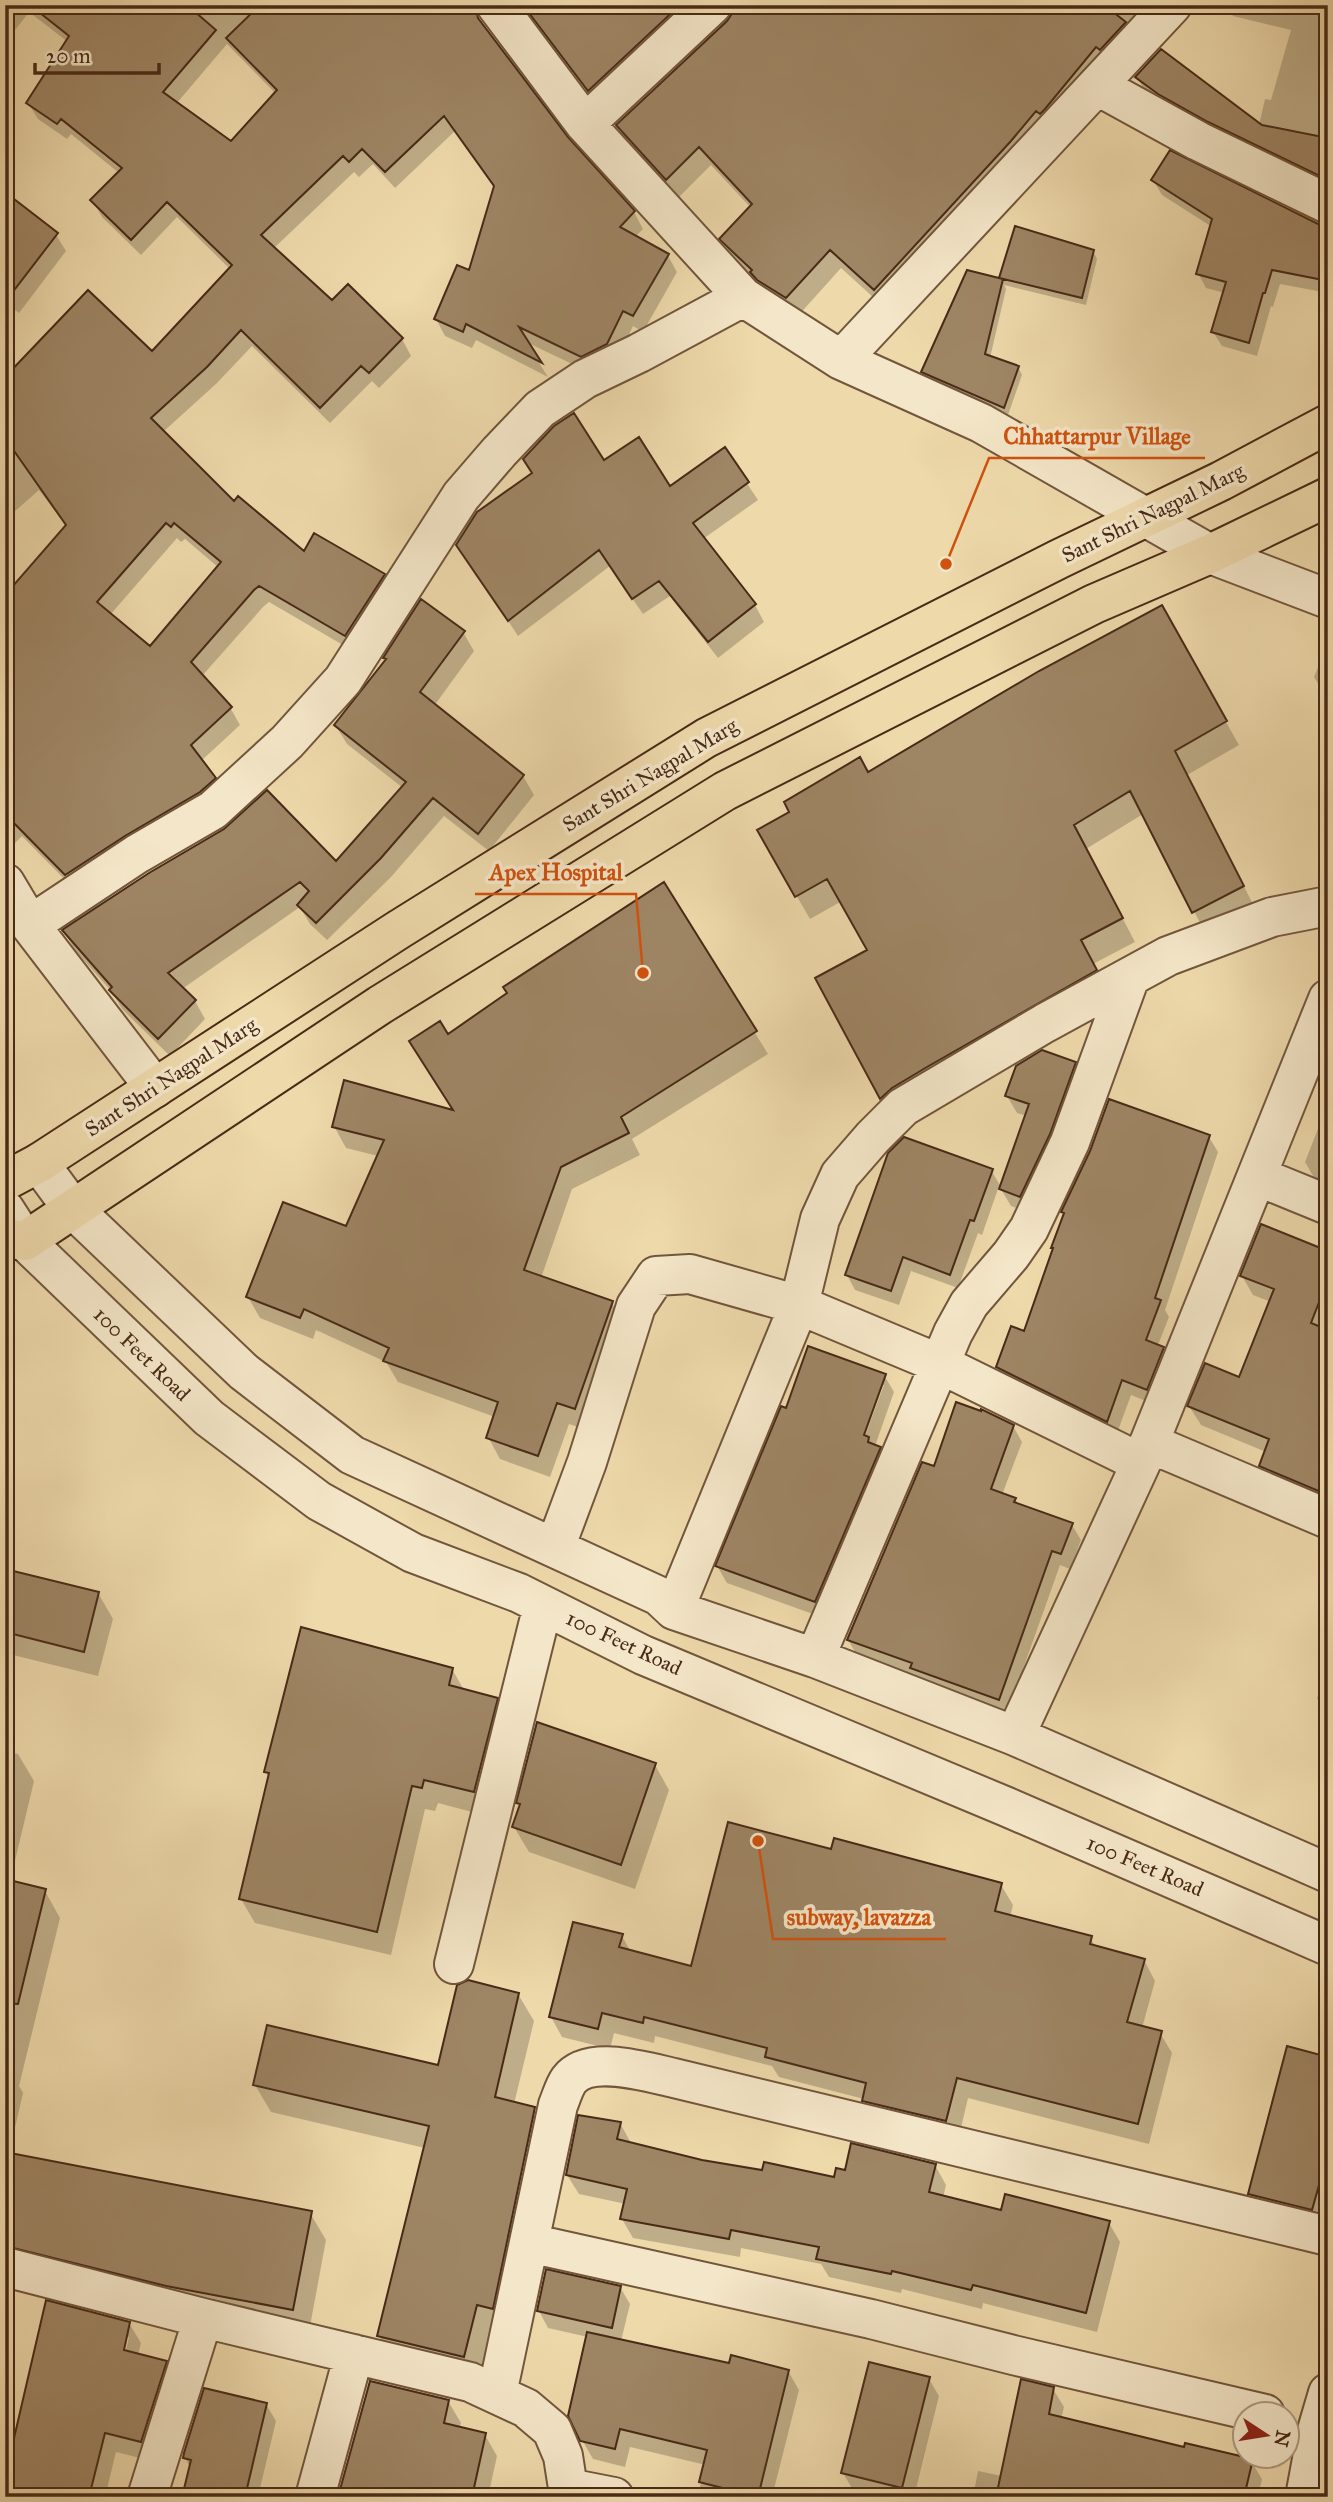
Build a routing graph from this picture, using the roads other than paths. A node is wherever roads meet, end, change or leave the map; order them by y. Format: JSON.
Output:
{"nodes":[{"id":1,"x":496,"y":5,"type":"edge"},
{"id":2,"x":712,"y":5,"type":"edge"},
{"id":3,"x":1172,"y":5,"type":"edge"},
{"id":4,"x":1098,"y":86,"type":"junction"},
{"id":5,"x":585,"y":124,"type":"junction"},
{"id":6,"x":1328,"y":204,"type":"edge"},
{"id":7,"x":743,"y":297,"type":"junction"},
{"id":8,"x":841,"y":360,"type":"junction"},
{"id":9,"x":1328,"y":424,"type":"edge"},
{"id":10,"x":1328,"y":497,"type":"edge"},
{"id":11,"x":1145,"y":517,"type":"junction"},
{"id":12,"x":1210,"y":554,"type":"junction"},
{"id":13,"x":1328,"y":598,"type":"edge"},
{"id":14,"x":5,"y":883,"type":"edge"},
{"id":15,"x":1328,"y":906,"type":"edge"},
{"id":16,"x":30,"y":925,"type":"junction"},
{"id":17,"x":1130,"y":977,"type":"junction"},
{"id":18,"x":1328,"y":999,"type":"edge"},
{"id":19,"x":155,"y":1088,"type":"junction"},
{"id":20,"x":39,"y":1163,"type":"junction"},
{"id":21,"x":1257,"y":1176,"type":"junction"},
{"id":22,"x":5,"y":1181,"type":"edge"},
{"id":23,"x":1328,"y":1205,"type":"edge"},
{"id":24,"x":72,"y":1208,"type":"junction"},
{"id":25,"x":12,"y":1230,"type":"edge"},
{"id":26,"x":799,"y":1305,"type":"junction"},
{"id":27,"x":940,"y":1364,"type":"junction"},
{"id":28,"x":1145,"y":1453,"type":"junction"},
{"id":29,"x":1328,"y":1519,"type":"edge"},
{"id":30,"x":555,"y":1548,"type":"junction"},
{"id":31,"x":543,"y":1605,"type":"junction"},
{"id":32,"x":674,"y":1609,"type":"junction"},
{"id":33,"x":815,"y":1658,"type":"junction"},
{"id":34,"x":1015,"y":1736,"type":"junction"},
{"id":35,"x":1328,"y":1872,"type":"edge"},
{"id":36,"x":1328,"y":1946,"type":"edge"},
{"id":37,"x":454,"y":1964,"type":"dead end"},
{"id":38,"x":1328,"y":2236,"type":"edge"},
{"id":39,"x":529,"y":2243,"type":"junction"},
{"id":40,"x":5,"y":2267,"type":"edge"},
{"id":41,"x":204,"y":2318,"type":"junction"},
{"id":42,"x":354,"y":2354,"type":"junction"},
{"id":43,"x":497,"y":2394,"type":"junction"},
{"id":44,"x":1232,"y":2406,"type":"edge"},
{"id":45,"x":1311,"y":2413,"type":"edge"},
{"id":46,"x":567,"y":2492,"type":"edge"},
{"id":47,"x":147,"y":2497,"type":"edge"},
{"id":48,"x":315,"y":2497,"type":"edge"},
{"id":49,"x":614,"y":2497,"type":"edge"},
{"id":50,"x":1305,"y":2497,"type":"edge"}],
"edges":[{"from":1,"to":5,"type":"street"},
{"from":2,"to":5,"type":"street"},
{"from":3,"to":4,"type":"street"},
{"from":4,"to":6,"type":"street"},
{"from":4,"to":8,"type":"street"},
{"from":5,"to":7,"type":"street"},
{"from":7,"to":8,"type":"street"},
{"from":7,"to":16,"type":"street"},
{"from":8,"to":11,"type":"street"},
{"from":9,"to":11,"type":"main road","name":"Sant Shri Nagpal Marg"},
{"from":10,"to":12,"type":"main road"},
{"from":11,"to":12,"type":"street"},
{"from":11,"to":19,"type":"main road","name":"Sant Shri Nagpal Marg"},
{"from":12,"to":13,"type":"street"},
{"from":12,"to":24,"type":"main road"},
{"from":14,"to":16,"type":"street"},
{"from":15,"to":17,"type":"street"},
{"from":16,"to":19,"type":"street"},
{"from":17,"to":26,"type":"street"},
{"from":17,"to":27,"type":"street"},
{"from":18,"to":21,"type":"street"},
{"from":19,"to":20,"type":"main road","name":"Sant Shri Nagpal Marg"},
{"from":20,"to":22,"type":"main road","name":"Sant Shri Nagpal Marg"},
{"from":20,"to":24,"type":"street"},
{"from":21,"to":23,"type":"street"},
{"from":21,"to":28,"type":"street"},
{"from":24,"to":25,"type":"main road"},
{"from":24,"to":30,"type":"street"},
{"from":25,"to":31,"type":"street","name":"100 Feet Road"},
{"from":26,"to":27,"type":"street"},
{"from":26,"to":30,"type":"street"},
{"from":26,"to":32,"type":"street"},
{"from":27,"to":28,"type":"street"},
{"from":27,"to":33,"type":"street"},
{"from":28,"to":29,"type":"street"},
{"from":28,"to":34,"type":"street"},
{"from":30,"to":32,"type":"street"},
{"from":31,"to":36,"type":"street","name":"100 Feet Road"},
{"from":31,"to":37,"type":"street"},
{"from":32,"to":33,"type":"street"},
{"from":33,"to":34,"type":"street"},
{"from":34,"to":35,"type":"street"},
{"from":38,"to":39,"type":"street"},
{"from":39,"to":43,"type":"street"},
{"from":39,"to":44,"type":"street"},
{"from":40,"to":41,"type":"street"},
{"from":41,"to":42,"type":"street"},
{"from":41,"to":47,"type":"street"},
{"from":42,"to":43,"type":"street"},
{"from":42,"to":48,"type":"street"},
{"from":43,"to":46,"type":"street"},
{"from":45,"to":50,"type":"street"},
{"from":46,"to":49,"type":"street"}]}
